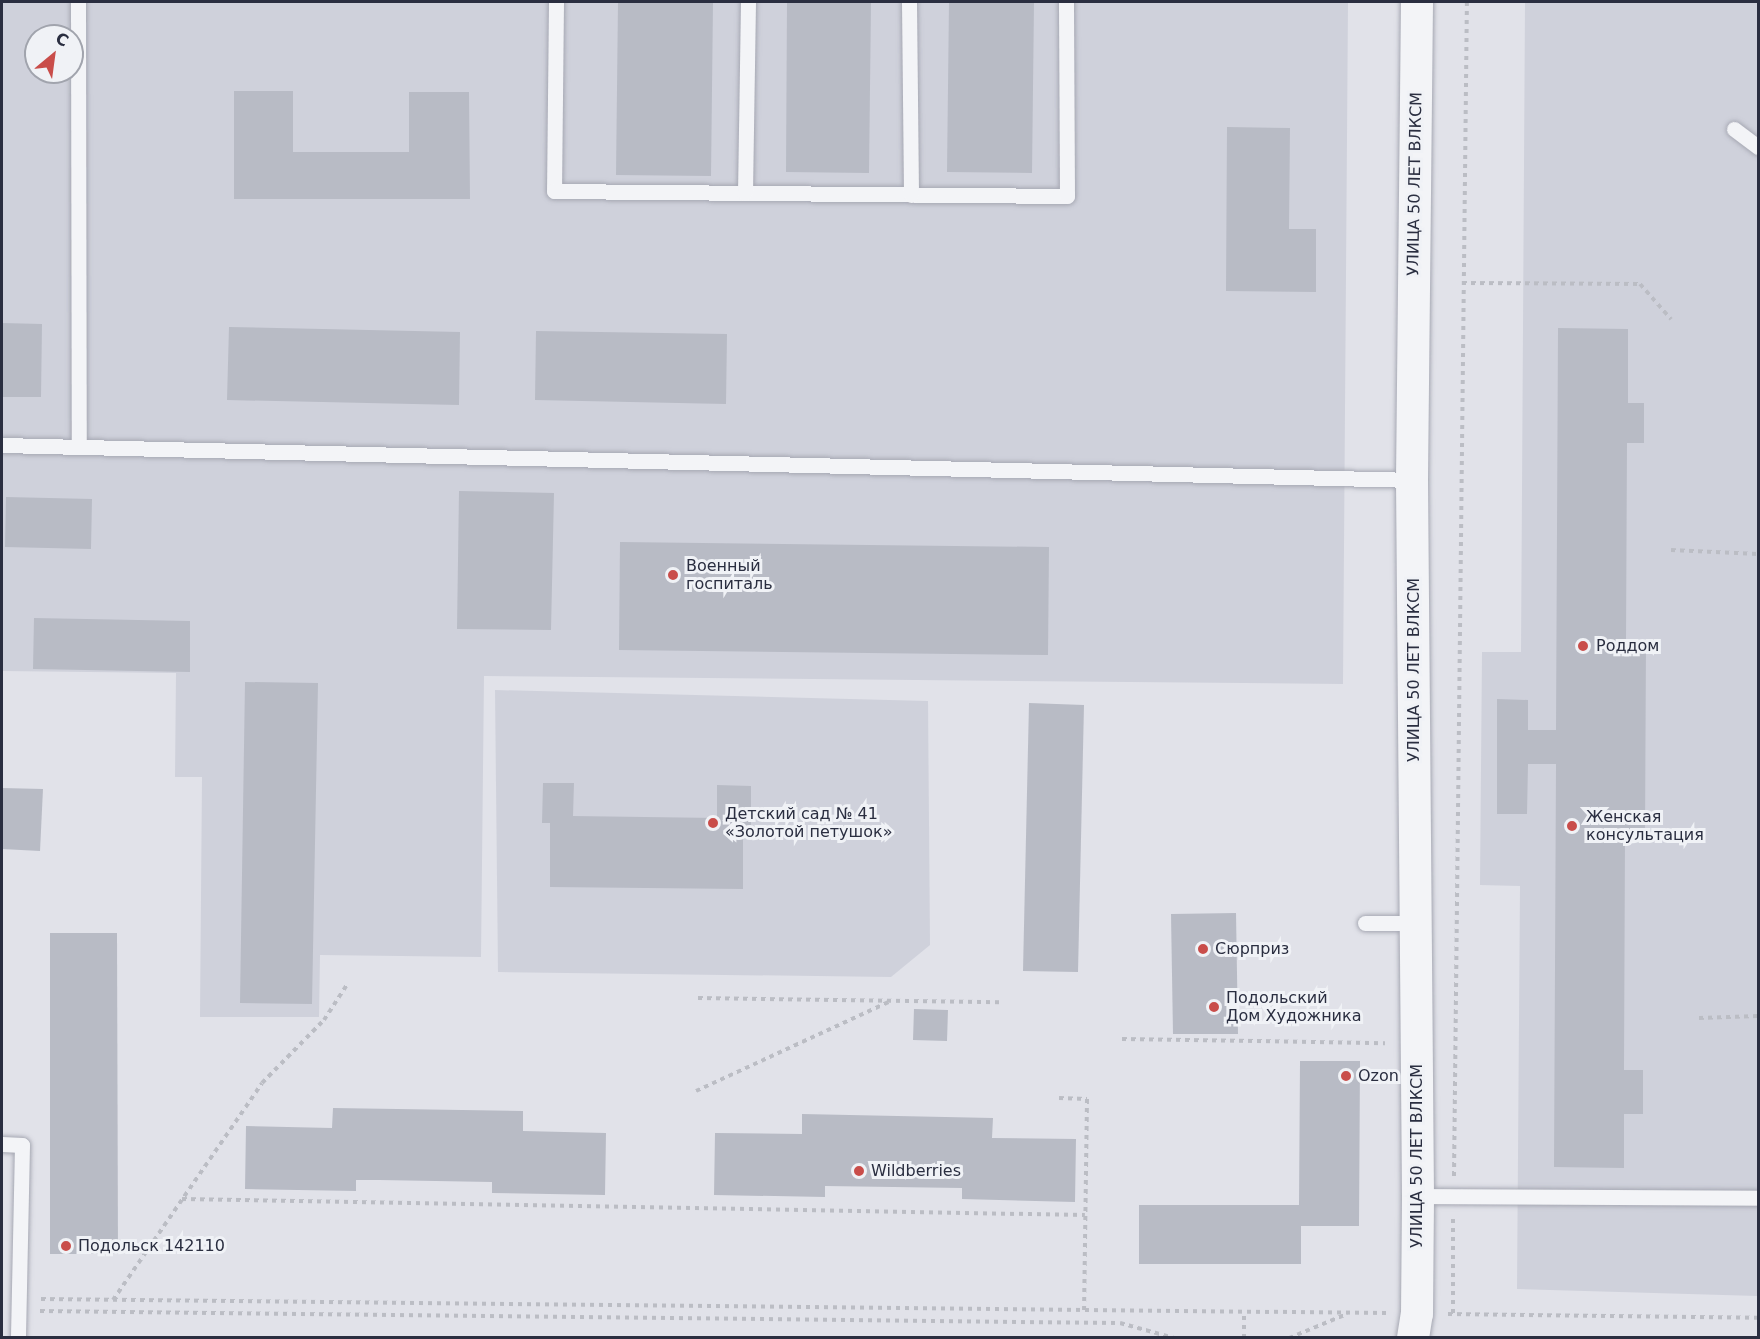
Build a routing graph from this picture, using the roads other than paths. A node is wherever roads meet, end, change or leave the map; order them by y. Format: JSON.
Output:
{"nodes":[{"id":1,"x":78,"y":2,"type":"edge"},
{"id":2,"x":556,"y":2,"type":"edge"},
{"id":3,"x":748,"y":2,"type":"edge"},
{"id":4,"x":909,"y":2,"type":"edge"},
{"id":5,"x":1066,"y":2,"type":"edge"},
{"id":6,"x":1417,"y":2,"type":"edge"},
{"id":7,"x":1734,"y":129,"type":"dead end"},
{"id":8,"x":1758,"y":147,"type":"edge"},
{"id":9,"x":745,"y":193,"type":"junction"},
{"id":10,"x":911,"y":195,"type":"junction"},
{"id":11,"x":2,"y":445,"type":"edge"},
{"id":12,"x":79,"y":447,"type":"junction"},
{"id":13,"x":1412,"y":480,"type":"junction"},
{"id":14,"x":1365,"y":923,"type":"dead end"},
{"id":15,"x":1416,"y":923,"type":"junction"},
{"id":16,"x":2,"y":1144,"type":"edge"},
{"id":17,"x":1418,"y":1196,"type":"junction"},
{"id":18,"x":1758,"y":1198,"type":"edge"},
{"id":19,"x":1415,"y":1326,"type":"edge"},
{"id":20,"x":18,"y":1338,"type":"edge"}],
"edges":[{"from":1,"to":12,"type":"lane"},
{"from":2,"to":9,"type":"lane"},
{"from":3,"to":9,"type":"lane"},
{"from":4,"to":10,"type":"lane"},
{"from":5,"to":10,"type":"lane"},
{"from":6,"to":13,"type":"street","name":"УЛИЦА 50 ЛЕТ ВЛКСМ"},
{"from":7,"to":8,"type":"lane"},
{"from":9,"to":10,"type":"lane"},
{"from":11,"to":12,"type":"lane"},
{"from":12,"to":13,"type":"lane"},
{"from":13,"to":15,"type":"street","name":"УЛИЦА 50 ЛЕТ ВЛКСМ"},
{"from":14,"to":15,"type":"lane"},
{"from":15,"to":17,"type":"street","name":"УЛИЦА 50 ЛЕТ ВЛКСМ"},
{"from":16,"to":20,"type":"lane"},
{"from":17,"to":18,"type":"lane"},
{"from":17,"to":19,"type":"street","name":"УЛИЦА 50 ЛЕТ ВЛКСМ"}]}
